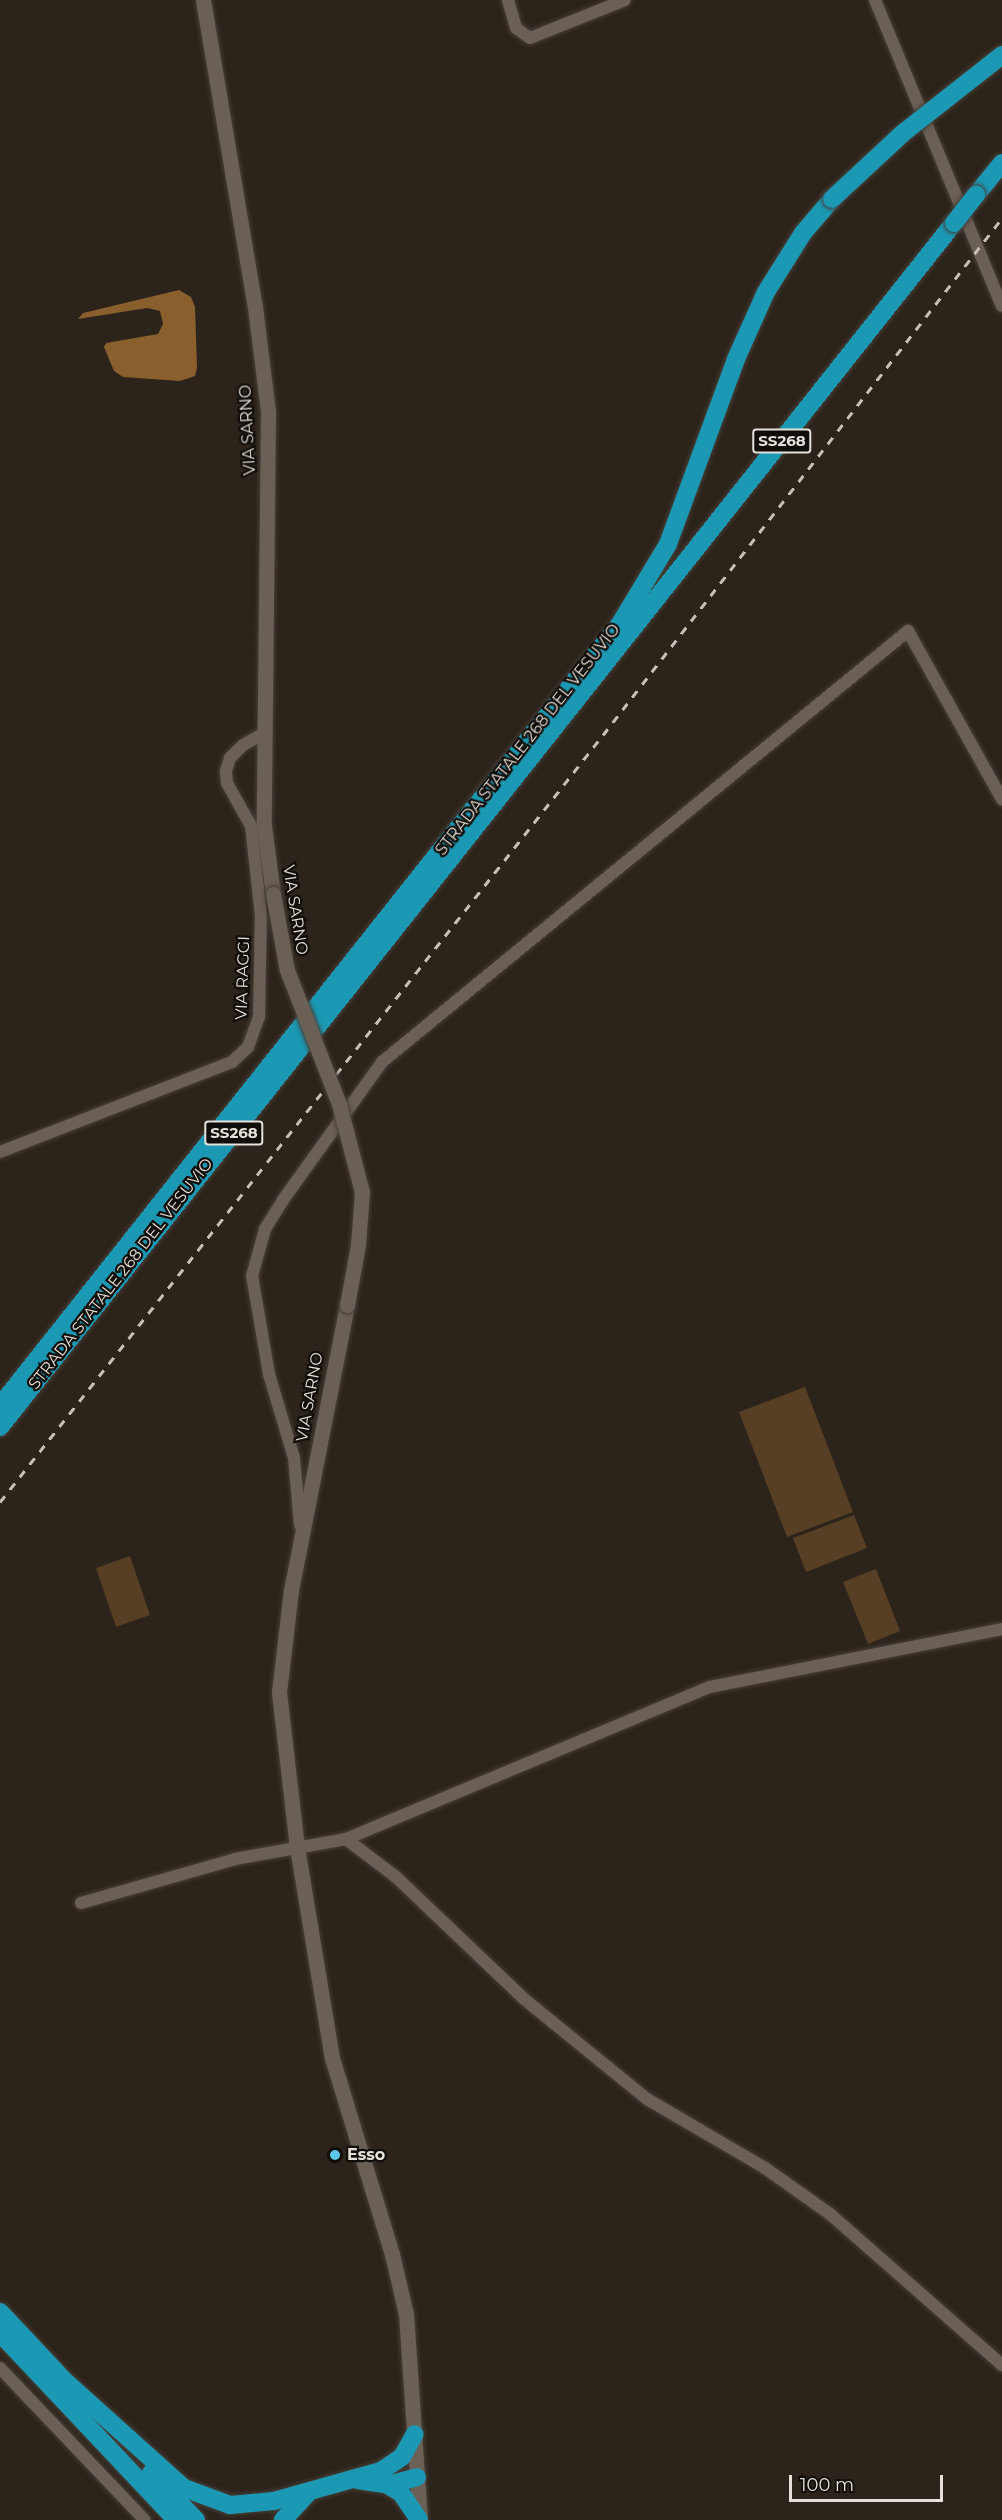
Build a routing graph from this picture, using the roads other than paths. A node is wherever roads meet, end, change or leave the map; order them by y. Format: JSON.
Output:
{"nodes":[{"id":1,"x":203,"y":0,"type":"edge"},
{"id":2,"x":508,"y":0,"type":"edge"},
{"id":3,"x":625,"y":0,"type":"edge"},
{"id":4,"x":875,"y":0,"type":"edge"},
{"id":5,"x":1002,"y":55,"type":"edge"},
{"id":6,"x":1002,"y":163,"type":"edge"},
{"id":7,"x":1002,"y":306,"type":"edge"},
{"id":8,"x":263,"y":734,"type":"junction"},
{"id":9,"x":1002,"y":799,"type":"edge"},
{"id":10,"x":0,"y":1152,"type":"edge"},
{"id":11,"x":0,"y":1406,"type":"edge"},
{"id":12,"x":0,"y":1427,"type":"edge"},
{"id":13,"x":302,"y":1539,"type":"junction"},
{"id":14,"x":1002,"y":1629,"type":"edge"},
{"id":15,"x":346,"y":1839,"type":"junction"},
{"id":16,"x":297,"y":1847,"type":"junction"},
{"id":17,"x":81,"y":1903,"type":"dead end"},
{"id":18,"x":0,"y":2312,"type":"edge"},
{"id":19,"x":0,"y":2333,"type":"edge"},
{"id":20,"x":1002,"y":2366,"type":"edge"},
{"id":21,"x":0,"y":2368,"type":"edge"},
{"id":22,"x":67,"y":2383,"type":"junction"},
{"id":23,"x":415,"y":2434,"type":"junction"},
{"id":24,"x":417,"y":2477,"type":"junction"},
{"id":25,"x":385,"y":2478,"type":"junction"},
{"id":26,"x":314,"y":2488,"type":"junction"},
{"id":27,"x":145,"y":2520,"type":"edge"},
{"id":28,"x":176,"y":2520,"type":"edge"},
{"id":29,"x":196,"y":2520,"type":"edge"},
{"id":30,"x":283,"y":2520,"type":"edge"},
{"id":31,"x":419,"y":2520,"type":"edge"}],
"edges":[{"from":1,"to":8,"type":"street","name":"VIA SARNO"},
{"from":2,"to":3,"type":"street"},
{"from":4,"to":7,"type":"street"},
{"from":5,"to":11,"type":"highway","name":"STRADA STATALE 268 DEL VESUVIO","number":"SS268","bridge":true},
{"from":6,"to":12,"type":"highway","name":"STRADA STATALE 268 DEL VESUVIO","number":"SS268","bridge":true},
{"from":8,"to":10,"type":"street","name":"VIA RAGGI"},
{"from":8,"to":13,"type":"street","name":"VIA SARNO","bridge":true},
{"from":9,"to":13,"type":"street"},
{"from":13,"to":16,"type":"street","name":"VIA SARNO"},
{"from":14,"to":15,"type":"street"},
{"from":15,"to":16,"type":"street"},
{"from":15,"to":20,"type":"street"},
{"from":16,"to":17,"type":"street"},
{"from":16,"to":23,"type":"street","name":"VIA SARNO"},
{"from":18,"to":22,"type":"highway"},
{"from":19,"to":28,"type":"highway"},
{"from":21,"to":27,"type":"street"},
{"from":22,"to":26,"type":"highway"},
{"from":22,"to":29,"type":"highway"},
{"from":23,"to":24,"type":"street","name":"VIA SARNO"},
{"from":23,"to":25,"type":"highway"},
{"from":24,"to":25,"type":"highway"},
{"from":24,"to":31,"type":"street","name":"VIA SARNO"},
{"from":25,"to":26,"type":"highway"},
{"from":25,"to":31,"type":"highway"},
{"from":26,"to":30,"type":"highway"}]}
